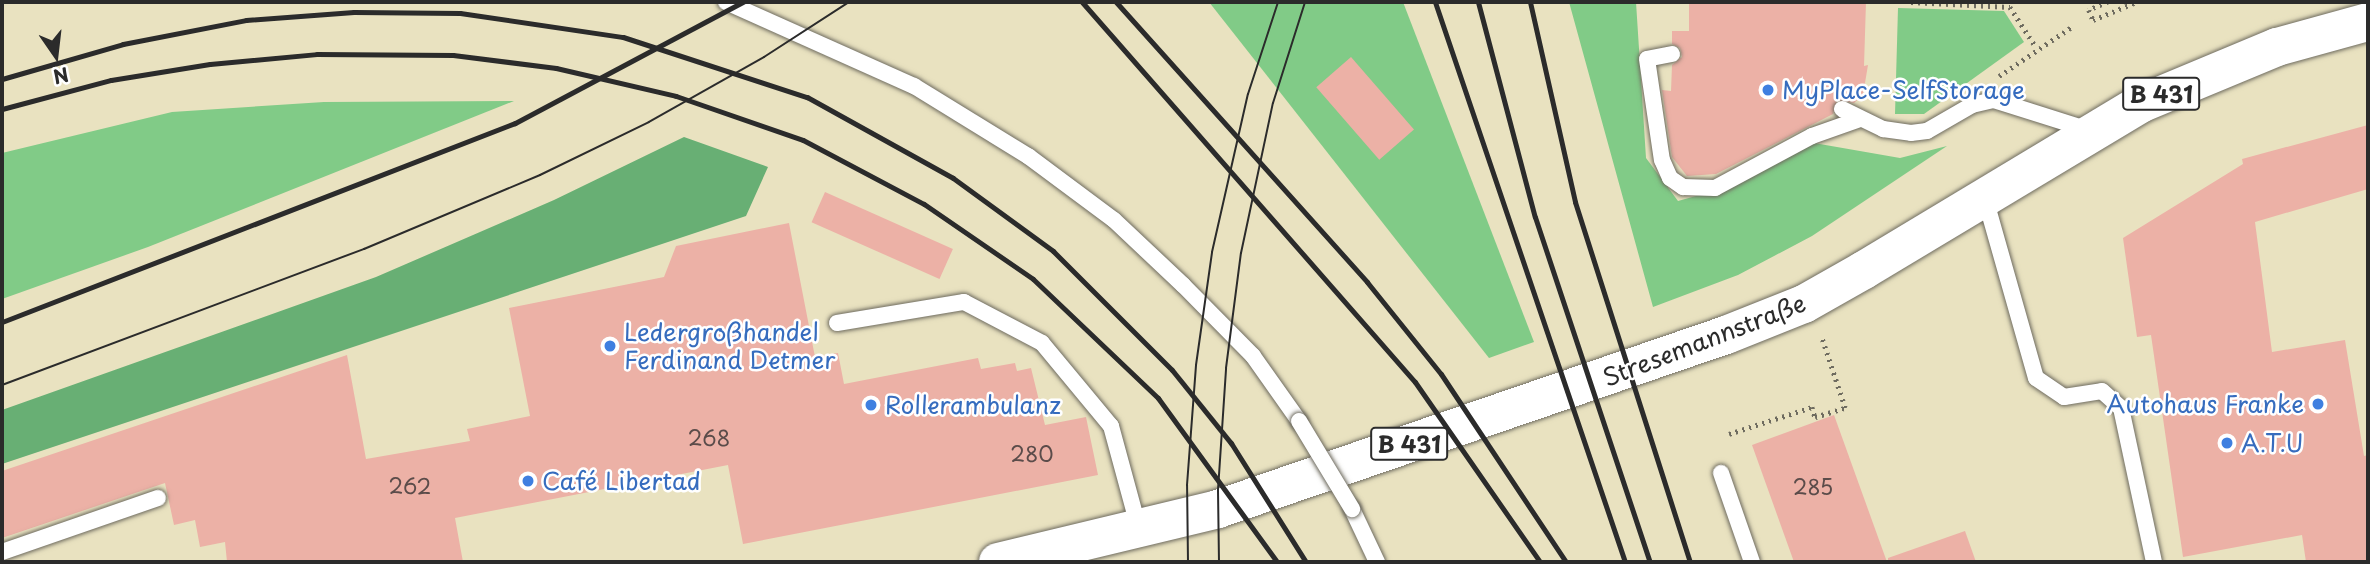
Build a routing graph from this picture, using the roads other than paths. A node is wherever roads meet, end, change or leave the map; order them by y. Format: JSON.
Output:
{"nodes":[{"id":1,"x":726,"y":2,"type":"edge"},
{"id":2,"x":2368,"y":22,"type":"edge"},
{"id":3,"x":1672,"y":54,"type":"dead end"},
{"id":4,"x":1842,"y":109,"type":"dead end"},
{"id":5,"x":1860,"y":120,"type":"junction"},
{"id":6,"x":2092,"y":131,"type":"junction"},
{"id":7,"x":1985,"y":198,"type":"junction"},
{"id":8,"x":837,"y":323,"type":"dead end"},
{"id":9,"x":1721,"y":473,"type":"dead end"},
{"id":10,"x":158,"y":498,"type":"dead end"},
{"id":11,"x":1139,"y":531,"type":"junction"},
{"id":12,"x":2,"y":552,"type":"edge"},
{"id":13,"x":999,"y":562,"type":"edge"},
{"id":14,"x":1377,"y":562,"type":"edge"},
{"id":15,"x":1752,"y":562,"type":"edge"},
{"id":16,"x":2154,"y":562,"type":"edge"}],
"edges":[{"from":1,"to":14,"type":"lane","bridge":true},
{"from":2,"to":6,"type":"main road","name":"Stresemannstraße","number":"B 431"},
{"from":3,"to":5,"type":"lane"},
{"from":4,"to":5,"type":"lane"},
{"from":5,"to":6,"type":"lane"},
{"from":6,"to":7,"type":"main road","name":"Stresemannstraße","number":"B 431"},
{"from":7,"to":11,"type":"main road","name":"Stresemannstraße","number":"B 431"},
{"from":7,"to":16,"type":"lane"},
{"from":8,"to":11,"type":"lane"},
{"from":9,"to":15,"type":"lane"},
{"from":10,"to":12,"type":"lane"},
{"from":11,"to":13,"type":"main road","name":"Stresemannstraße","number":"B 431"}]}
